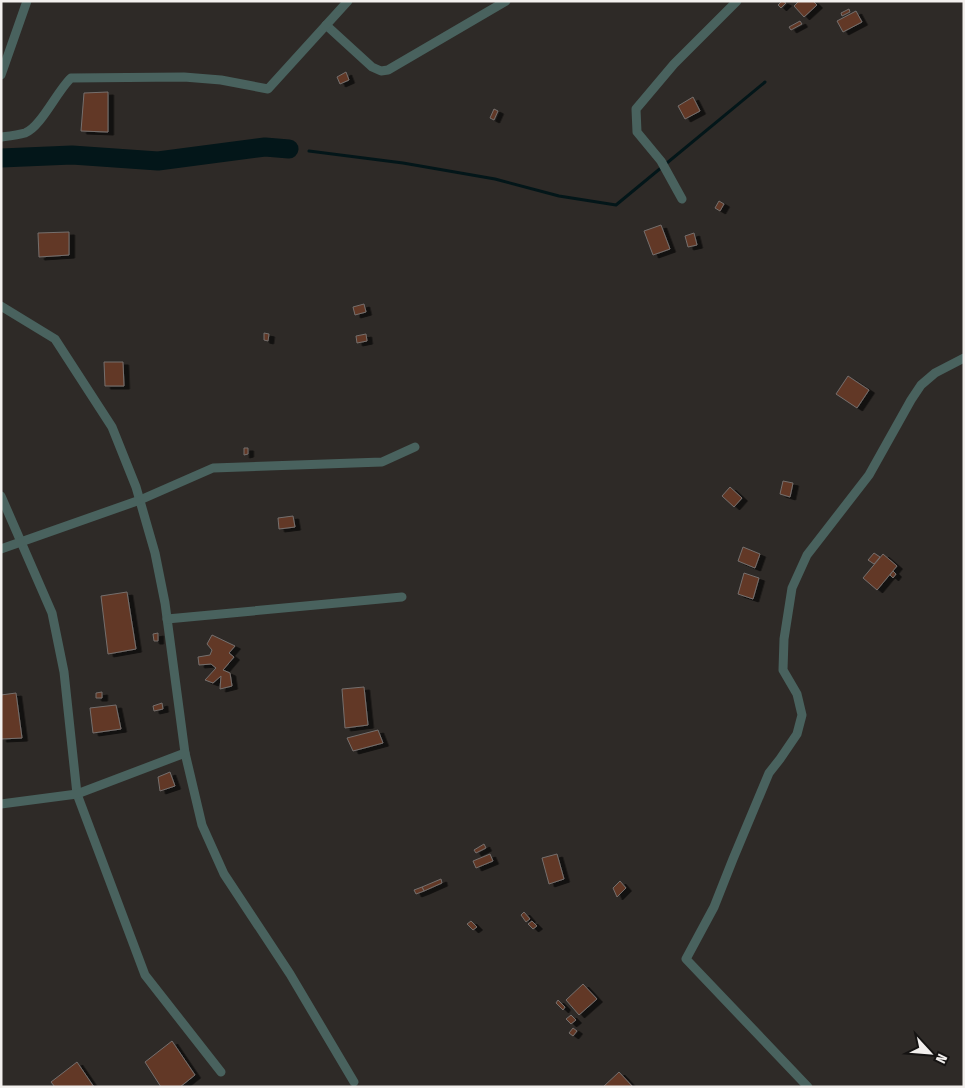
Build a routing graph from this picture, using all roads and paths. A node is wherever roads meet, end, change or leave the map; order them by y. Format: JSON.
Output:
{"nodes":[{"id":1,"x":27,"y":1,"type":"edge"},
{"id":2,"x":348,"y":1,"type":"edge"},
{"id":3,"x":506,"y":1,"type":"edge"},
{"id":4,"x":737,"y":1,"type":"edge"},
{"id":5,"x":326,"y":25,"type":"junction"},
{"id":6,"x":1,"y":75,"type":"edge"},
{"id":7,"x":1,"y":137,"type":"edge"},
{"id":8,"x":682,"y":200,"type":"dead end"},
{"id":9,"x":1,"y":306,"type":"edge"},
{"id":10,"x":964,"y":358,"type":"edge"},
{"id":11,"x":414,"y":447,"type":"dead end"},
{"id":12,"x":1,"y":496,"type":"edge"},
{"id":13,"x":140,"y":500,"type":"junction"},
{"id":14,"x":22,"y":541,"type":"junction"},
{"id":15,"x":1,"y":548,"type":"edge"},
{"id":16,"x":402,"y":597,"type":"dead end"},
{"id":17,"x":168,"y":619,"type":"junction"},
{"id":18,"x":185,"y":753,"type":"junction"},
{"id":19,"x":77,"y":794,"type":"junction"},
{"id":20,"x":1,"y":804,"type":"edge"},
{"id":21,"x":221,"y":1072,"type":"dead end"},
{"id":22,"x":354,"y":1082,"type":"dead end"},
{"id":23,"x":808,"y":1087,"type":"edge"}],
"edges":[{"from":1,"to":6,"type":"street"},
{"from":2,"to":5,"type":"street"},
{"from":3,"to":5,"type":"street"},
{"from":4,"to":8,"type":"street"},
{"from":5,"to":7,"type":"street"},
{"from":9,"to":13,"type":"street"},
{"from":10,"to":23,"type":"street"},
{"from":11,"to":13,"type":"street"},
{"from":12,"to":14,"type":"street"},
{"from":13,"to":14,"type":"street"},
{"from":13,"to":17,"type":"street"},
{"from":14,"to":15,"type":"street"},
{"from":14,"to":19,"type":"street"},
{"from":16,"to":17,"type":"street"},
{"from":17,"to":18,"type":"street"},
{"from":18,"to":19,"type":"street"},
{"from":18,"to":22,"type":"street"},
{"from":19,"to":20,"type":"street"},
{"from":19,"to":21,"type":"street"}]}
